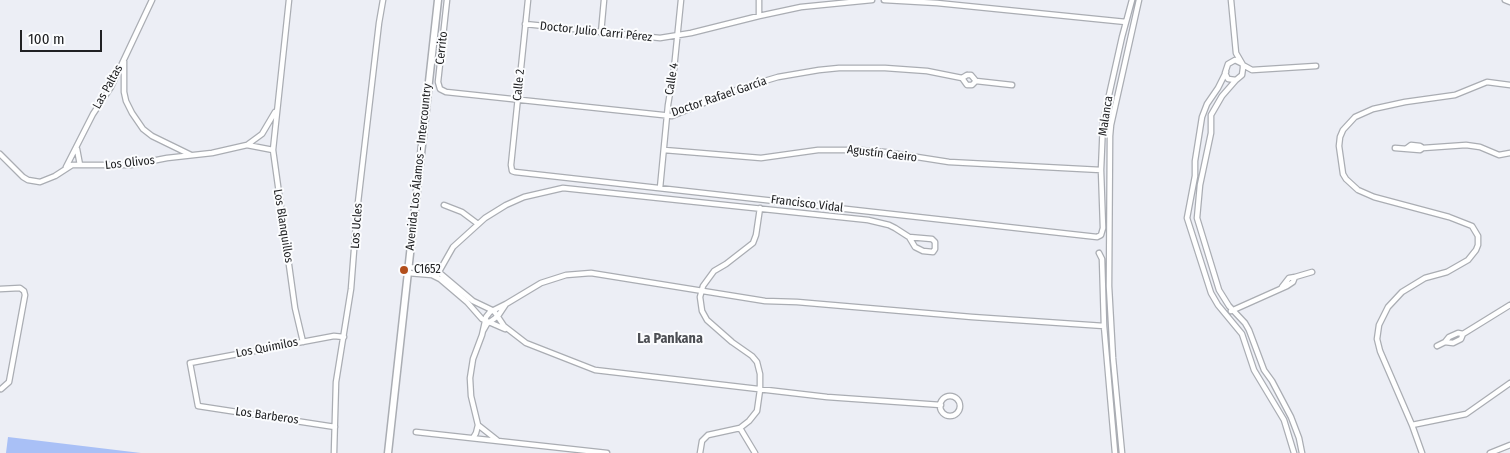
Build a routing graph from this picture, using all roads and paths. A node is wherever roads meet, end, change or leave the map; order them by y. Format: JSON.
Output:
{"nodes":[{"id":1,"x":152,"y":0,"type":"edge"},
{"id":2,"x":289,"y":0,"type":"edge"},
{"id":3,"x":383,"y":0,"type":"edge"},
{"id":4,"x":438,"y":0,"type":"edge"},
{"id":5,"x":447,"y":0,"type":"edge"},
{"id":6,"x":528,"y":0,"type":"edge"},
{"id":7,"x":604,"y":0,"type":"edge"},
{"id":8,"x":681,"y":0,"type":"edge"},
{"id":9,"x":759,"y":0,"type":"edge"},
{"id":10,"x":872,"y":0,"type":"edge"},
{"id":11,"x":884,"y":0,"type":"edge"},
{"id":12,"x":1132,"y":0,"type":"edge"},
{"id":13,"x":1139,"y":0,"type":"edge"},
{"id":14,"x":1231,"y":0,"type":"edge"},
{"id":15,"x":1505,"y":0,"type":"edge"},
{"id":16,"x":836,"y":1,"type":"edge"},
{"id":17,"x":1510,"y":2,"type":"edge"},
{"id":18,"x":759,"y":16,"type":"junction"},
{"id":19,"x":1126,"y":22,"type":"junction"},
{"id":20,"x":526,"y":24,"type":"junction"},
{"id":21,"x":601,"y":32,"type":"junction"},
{"id":22,"x":678,"y":36,"type":"junction"},
{"id":23,"x":1235,"y":46,"type":"junction"},
{"id":24,"x":124,"y":58,"type":"junction"},
{"id":25,"x":1228,"y":64,"type":"junction"},
{"id":26,"x":1242,"y":64,"type":"junction"},
{"id":27,"x":1316,"y":66,"type":"dead end"},
{"id":28,"x":1260,"y":70,"type":"junction"},
{"id":29,"x":1226,"y":72,"type":"junction"},
{"id":30,"x":962,"y":78,"type":"junction"},
{"id":31,"x":1238,"y":79,"type":"junction"},
{"id":32,"x":976,"y":81,"type":"junction"},
{"id":33,"x":1012,"y":85,"type":"dead end"},
{"id":34,"x":1510,"y":85,"type":"edge"},
{"id":35,"x":446,"y":92,"type":"joint"},
{"id":36,"x":517,"y":99,"type":"junction"},
{"id":37,"x":277,"y":109,"type":"junction"},
{"id":38,"x":667,"y":115,"type":"junction"},
{"id":39,"x":247,"y":145,"type":"junction"},
{"id":40,"x":77,"y":147,"type":"junction"},
{"id":41,"x":1394,"y":148,"type":"dead end"},
{"id":42,"x":273,"y":150,"type":"junction"},
{"id":43,"x":664,"y":150,"type":"junction"},
{"id":44,"x":1510,"y":152,"type":"edge"},
{"id":45,"x":0,"y":154,"type":"edge"},
{"id":46,"x":192,"y":156,"type":"junction"},
{"id":47,"x":80,"y":165,"type":"junction"},
{"id":48,"x":65,"y":169,"type":"junction"},
{"id":49,"x":1101,"y":170,"type":"junction"},
{"id":50,"x":512,"y":171,"type":"joint"},
{"id":51,"x":660,"y":188,"type":"junction"},
{"id":52,"x":444,"y":205,"type":"dead end"},
{"id":53,"x":760,"y":208,"type":"junction"},
{"id":54,"x":478,"y":224,"type":"junction"},
{"id":55,"x":1201,"y":232,"type":"junction"},
{"id":56,"x":1102,"y":235,"type":"joint"},
{"id":57,"x":1194,"y":235,"type":"junction"},
{"id":58,"x":909,"y":237,"type":"junction"},
{"id":59,"x":1100,"y":253,"type":"dead end"},
{"id":60,"x":408,"y":270,"type":"junction"},
{"id":61,"x":1312,"y":272,"type":"dead end"},
{"id":62,"x":437,"y":275,"type":"junction"},
{"id":63,"x":0,"y":289,"type":"edge"},
{"id":64,"x":701,"y":292,"type":"junction"},
{"id":65,"x":506,"y":304,"type":"junction"},
{"id":66,"x":1510,"y":305,"type":"edge"},
{"id":67,"x":493,"y":310,"type":"junction"},
{"id":68,"x":1233,"y":310,"type":"junction"},
{"id":69,"x":1227,"y":315,"type":"junction"},
{"id":70,"x":498,"y":316,"type":"junction"},
{"id":71,"x":487,"y":322,"type":"junction"},
{"id":72,"x":1104,"y":326,"type":"junction"},
{"id":73,"x":508,"y":331,"type":"junction"},
{"id":74,"x":344,"y":337,"type":"junction"},
{"id":75,"x":303,"y":342,"type":"junction"},
{"id":76,"x":1436,"y":346,"type":"dead end"},
{"id":77,"x":1510,"y":383,"type":"edge"},
{"id":78,"x":1,"y":389,"type":"dead end"},
{"id":79,"x":760,"y":390,"type":"junction"},
{"id":80,"x":1284,"y":404,"type":"junction"},
{"id":81,"x":940,"y":405,"type":"junction"},
{"id":82,"x":198,"y":406,"type":"joint"},
{"id":83,"x":1278,"y":409,"type":"junction"},
{"id":84,"x":478,"y":425,"type":"junction"},
{"id":85,"x":1412,"y":425,"type":"junction"},
{"id":86,"x":336,"y":427,"type":"junction"},
{"id":87,"x":740,"y":428,"type":"junction"},
{"id":88,"x":416,"y":432,"type":"dead end"},
{"id":89,"x":473,"y":438,"type":"junction"},
{"id":90,"x":498,"y":441,"type":"junction"},
{"id":91,"x":1510,"y":445,"type":"edge"},
{"id":92,"x":334,"y":453,"type":"edge"},
{"id":93,"x":388,"y":453,"type":"edge"},
{"id":94,"x":607,"y":453,"type":"edge"},
{"id":95,"x":700,"y":453,"type":"edge"},
{"id":96,"x":755,"y":453,"type":"edge"},
{"id":97,"x":1115,"y":453,"type":"edge"},
{"id":98,"x":1122,"y":453,"type":"edge"},
{"id":99,"x":1294,"y":453,"type":"edge"},
{"id":100,"x":1302,"y":453,"type":"edge"},
{"id":101,"x":1422,"y":453,"type":"edge"},
{"id":102,"x":1490,"y":453,"type":"edge"}],
"edges":[{"from":1,"to":24,"type":"street","name":"Las Paltas"},
{"from":2,"to":37,"type":"street","name":"Los Blanquillos"},
{"from":3,"to":74,"type":"street","name":"Los Ucles"},
{"from":4,"to":60,"type":"main road","name":"Avenida Los Álamos - Intercountry"},
{"from":5,"to":35,"type":"street","name":"Cerrito"},
{"from":6,"to":20,"type":"street","name":"Calle 2"},
{"from":7,"to":21,"type":"street"},
{"from":8,"to":22,"type":"street","name":"Calle 4"},
{"from":9,"to":18,"type":"street"},
{"from":10,"to":16,"type":"street","name":"Doctor Julio Carri Pérez"},
{"from":11,"to":19,"type":"street"},
{"from":12,"to":19,"type":"street","name":"Malanca"},
{"from":13,"to":98,"type":"street"},
{"from":14,"to":23,"type":"street"},
{"from":15,"to":17,"type":"street"},
{"from":16,"to":18,"type":"street","name":"Doctor Julio Carri Pérez"},
{"from":18,"to":22,"type":"street","name":"Doctor Julio Carri Pérez"},
{"from":19,"to":49,"type":"street","name":"Malanca"},
{"from":20,"to":21,"type":"street","name":"Doctor Julio Carri Pérez"},
{"from":20,"to":36,"type":"street","name":"Calle 2"},
{"from":21,"to":22,"type":"street","name":"Doctor Julio Carri Pérez"},
{"from":22,"to":38,"type":"street","name":"Calle 4"},
{"from":23,"to":25,"type":"street"},
{"from":23,"to":26,"type":"street"},
{"from":24,"to":40,"type":"street","name":"Las Paltas"},
{"from":24,"to":46,"type":"street"},
{"from":25,"to":26,"type":"street"},
{"from":25,"to":29,"type":"street"},
{"from":26,"to":28,"type":"street"},
{"from":26,"to":31,"type":"street"},
{"from":27,"to":28,"type":"street"},
{"from":28,"to":31,"type":"street"},
{"from":29,"to":31,"type":"street"},
{"from":29,"to":57,"type":"street"},
{"from":30,"to":32,"type":"street","name":"Doctor Rafael García"},
{"from":30,"to":32,"type":"street","name":"Doctor Rafael García"},
{"from":30,"to":38,"type":"street","name":"Doctor Rafael García"},
{"from":31,"to":55,"type":"street"},
{"from":32,"to":33,"type":"street","name":"Doctor Rafael García"},
{"from":34,"to":85,"type":"street"},
{"from":35,"to":36,"type":"street","name":"Doctor Rafael García"},
{"from":36,"to":38,"type":"street","name":"Doctor Rafael García"},
{"from":36,"to":50,"type":"street","name":"Calle 2"},
{"from":37,"to":39,"type":"street","name":"Los Blanquillos"},
{"from":37,"to":42,"type":"street","name":"Los Blanquillos"},
{"from":38,"to":43,"type":"street","name":"Calle 4"},
{"from":39,"to":42,"type":"street","name":"Los Olivos"},
{"from":39,"to":46,"type":"street","name":"Los Olivos"},
{"from":40,"to":47,"type":"street"},
{"from":40,"to":48,"type":"street","name":"Las Paltas"},
{"from":41,"to":44,"type":"street"},
{"from":42,"to":75,"type":"street","name":"Los Blanquillos"},
{"from":43,"to":49,"type":"street","name":"Agustín Caeiro"},
{"from":43,"to":51,"type":"street","name":"Calle 4"},
{"from":45,"to":48,"type":"street","name":"Los Olivos"},
{"from":46,"to":47,"type":"street","name":"Los Olivos"},
{"from":47,"to":48,"type":"street","name":"Los Olivos"},
{"from":49,"to":56,"type":"street","name":"Malanca"},
{"from":50,"to":51,"type":"street","name":"Francisco Vidal"},
{"from":51,"to":56,"type":"street","name":"Francisco Vidal"},
{"from":52,"to":54,"type":"street"},
{"from":53,"to":54,"type":"street"},
{"from":53,"to":58,"type":"street"},
{"from":53,"to":64,"type":"street"},
{"from":54,"to":62,"type":"street"},
{"from":55,"to":57,"type":"street"},
{"from":55,"to":68,"type":"street"},
{"from":57,"to":69,"type":"street"},
{"from":58,"to":58,"type":"street"},
{"from":59,"to":72,"type":"street"},
{"from":60,"to":62,"type":"street"},
{"from":60,"to":93,"type":"main road","name":"Avenida Los Álamos - Intercountry"},
{"from":61,"to":68,"type":"street"},
{"from":62,"to":67,"type":"street"},
{"from":62,"to":71,"type":"street"},
{"from":63,"to":78,"type":"street"},
{"from":64,"to":65,"type":"street"},
{"from":64,"to":72,"type":"street"},
{"from":64,"to":79,"type":"street"},
{"from":65,"to":67,"type":"street"},
{"from":65,"to":70,"type":"street"},
{"from":66,"to":76,"type":"street"},
{"from":67,"to":70,"type":"street"},
{"from":67,"to":71,"type":"street"},
{"from":68,"to":69,"type":"street"},
{"from":68,"to":80,"type":"street"},
{"from":69,"to":83,"type":"street"},
{"from":70,"to":71,"type":"street"},
{"from":70,"to":73,"type":"street"},
{"from":71,"to":73,"type":"street"},
{"from":71,"to":84,"type":"street"},
{"from":72,"to":97,"type":"street"},
{"from":73,"to":79,"type":"street"},
{"from":74,"to":75,"type":"street","name":"Los Quimilos"},
{"from":74,"to":86,"type":"street","name":"Los Ucles"},
{"from":75,"to":82,"type":"street","name":"Los Quimilos"},
{"from":77,"to":85,"type":"street"},
{"from":79,"to":81,"type":"street"},
{"from":79,"to":87,"type":"street"},
{"from":80,"to":83,"type":"street"},
{"from":80,"to":100,"type":"street"},
{"from":81,"to":81,"type":"street"},
{"from":82,"to":86,"type":"street","name":"Los Barberos"},
{"from":83,"to":99,"type":"street"},
{"from":84,"to":89,"type":"street"},
{"from":84,"to":90,"type":"street"},
{"from":85,"to":101,"type":"street"},
{"from":86,"to":92,"type":"street","name":"Los Ucles"},
{"from":87,"to":95,"type":"street"},
{"from":87,"to":96,"type":"street"},
{"from":88,"to":89,"type":"street"},
{"from":89,"to":90,"type":"street"},
{"from":90,"to":94,"type":"street"},
{"from":91,"to":102,"type":"street"}]}
